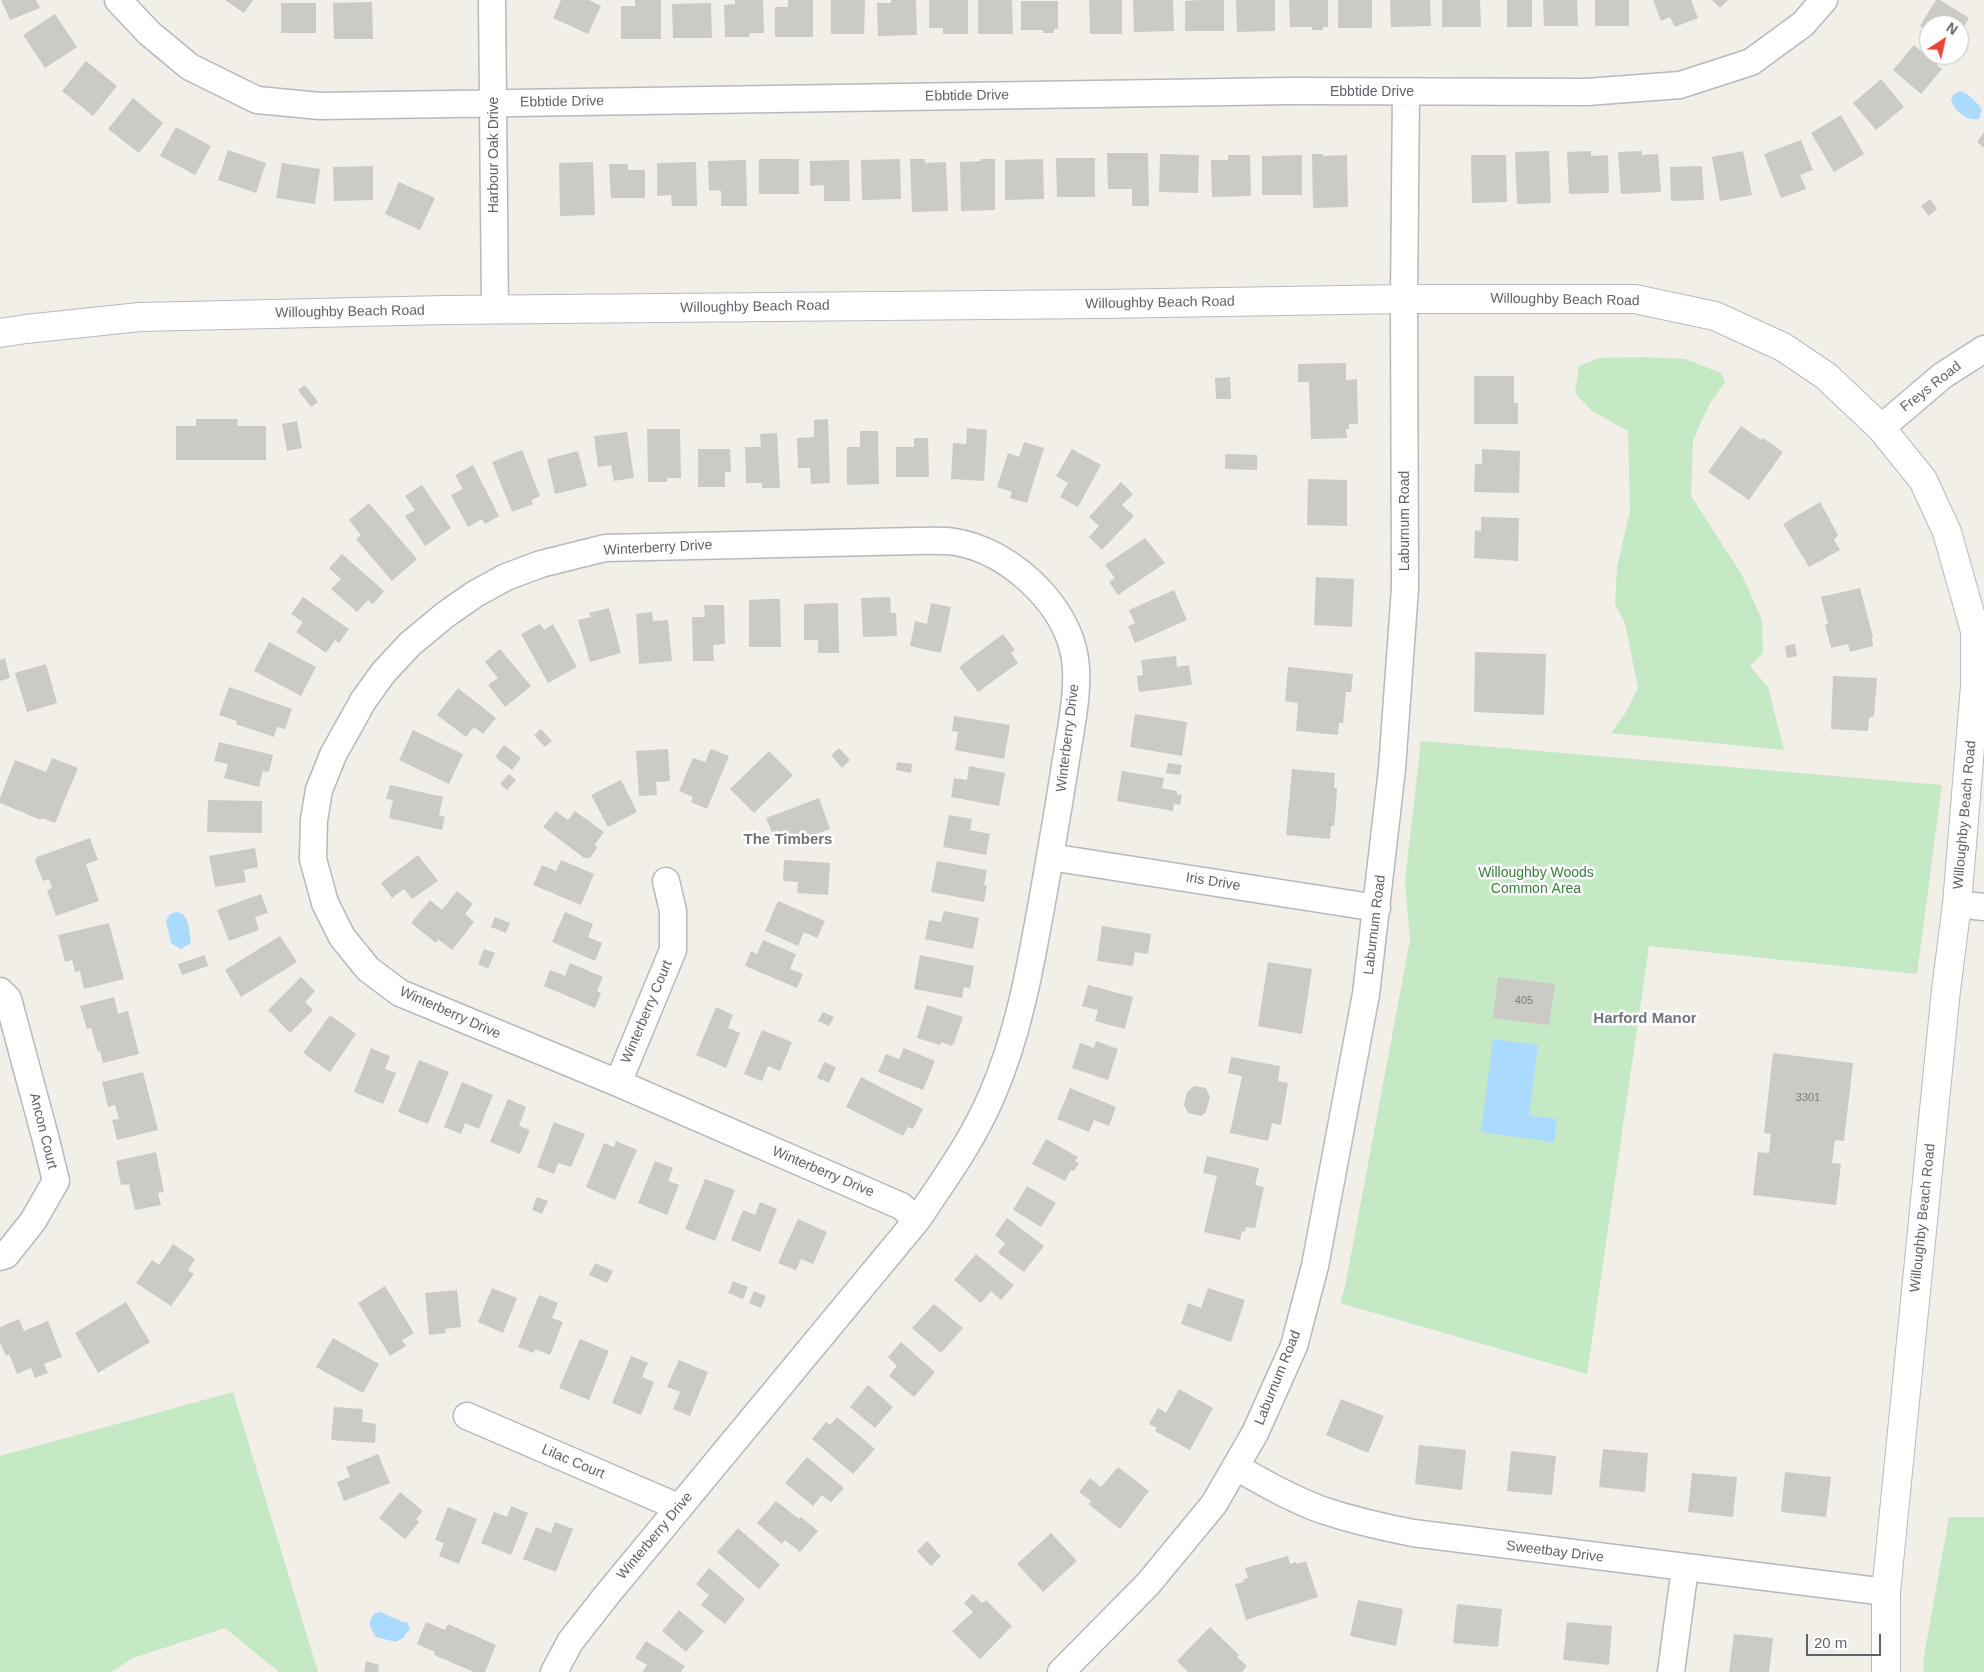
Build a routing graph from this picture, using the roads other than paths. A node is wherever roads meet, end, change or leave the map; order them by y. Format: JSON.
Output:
{"nodes":[{"id":1,"x":118,"y":0,"type":"edge"},
{"id":2,"x":492,"y":0,"type":"edge"},
{"id":3,"x":1824,"y":0,"type":"edge"},
{"id":4,"x":1406,"y":92,"type":"junction"},
{"id":5,"x":494,"y":103,"type":"junction"},
{"id":6,"x":1404,"y":299,"type":"junction"},
{"id":7,"x":496,"y":309,"type":"junction"},
{"id":8,"x":0,"y":333,"type":"edge"},
{"id":9,"x":1984,"y":349,"type":"edge"},
{"id":10,"x":1881,"y":428,"type":"junction"},
{"id":11,"x":1050,"y":857,"type":"junction"},
{"id":12,"x":666,"y":881,"type":"dead end"},
{"id":13,"x":1957,"y":904,"type":"junction"},
{"id":14,"x":1984,"y":907,"type":"edge"},
{"id":15,"x":1377,"y":908,"type":"junction"},
{"id":16,"x":0,"y":991,"type":"edge"},
{"id":17,"x":618,"y":1083,"type":"junction"},
{"id":18,"x":917,"y":1220,"type":"junction"},
{"id":19,"x":0,"y":1257,"type":"edge"},
{"id":20,"x":468,"y":1416,"type":"dead end"},
{"id":21,"x":1236,"y":1467,"type":"junction"},
{"id":22,"x":678,"y":1507,"type":"junction"},
{"id":23,"x":1685,"y":1568,"type":"junction"},
{"id":24,"x":1886,"y":1592,"type":"junction"},
{"id":25,"x":554,"y":1672,"type":"edge"},
{"id":26,"x":1061,"y":1672,"type":"edge"},
{"id":27,"x":1671,"y":1672,"type":"edge"},
{"id":28,"x":1886,"y":1672,"type":"edge"}],
"edges":[{"from":1,"to":5,"type":"street","name":"Ebbtide Drive"},
{"from":2,"to":5,"type":"street","name":"Harbour Oak Drive"},
{"from":3,"to":4,"type":"street","name":"Ebbtide Drive"},
{"from":4,"to":5,"type":"street","name":"Ebbtide Drive"},
{"from":4,"to":6,"type":"street","name":"Laburnum Road"},
{"from":5,"to":7,"type":"street","name":"Harbour Oak Drive"},
{"from":6,"to":7,"type":"street","name":"Willoughby Beach Road"},
{"from":6,"to":10,"type":"street","name":"Willoughby Beach Road"},
{"from":6,"to":15,"type":"street","name":"Laburnum Road"},
{"from":7,"to":8,"type":"street","name":"Willoughby Beach Road"},
{"from":9,"to":10,"type":"street","name":"Freys Road"},
{"from":10,"to":13,"type":"street","name":"Willoughby Beach Road"},
{"from":11,"to":15,"type":"street","name":"Iris Drive"},
{"from":11,"to":17,"type":"street","name":"Winterberry Drive"},
{"from":11,"to":18,"type":"street","name":"Winterberry Drive"},
{"from":12,"to":17,"type":"street","name":"Winterberry Court"},
{"from":13,"to":14,"type":"street"},
{"from":13,"to":24,"type":"street","name":"Willoughby Beach Road"},
{"from":15,"to":21,"type":"street","name":"Laburnum Road"},
{"from":16,"to":19,"type":"street","name":"Ancon Court"},
{"from":17,"to":18,"type":"street","name":"Winterberry Drive"},
{"from":18,"to":22,"type":"street","name":"Winterberry Drive"},
{"from":20,"to":22,"type":"street","name":"Lilac Court"},
{"from":21,"to":23,"type":"street","name":"Sweetbay Drive"},
{"from":21,"to":26,"type":"street","name":"Laburnum Road"},
{"from":22,"to":25,"type":"street","name":"Winterberry Drive"},
{"from":23,"to":24,"type":"street","name":"Sweetbay Drive"},
{"from":23,"to":27,"type":"street"},
{"from":24,"to":28,"type":"street","name":"Willoughby Beach Road"}]}
